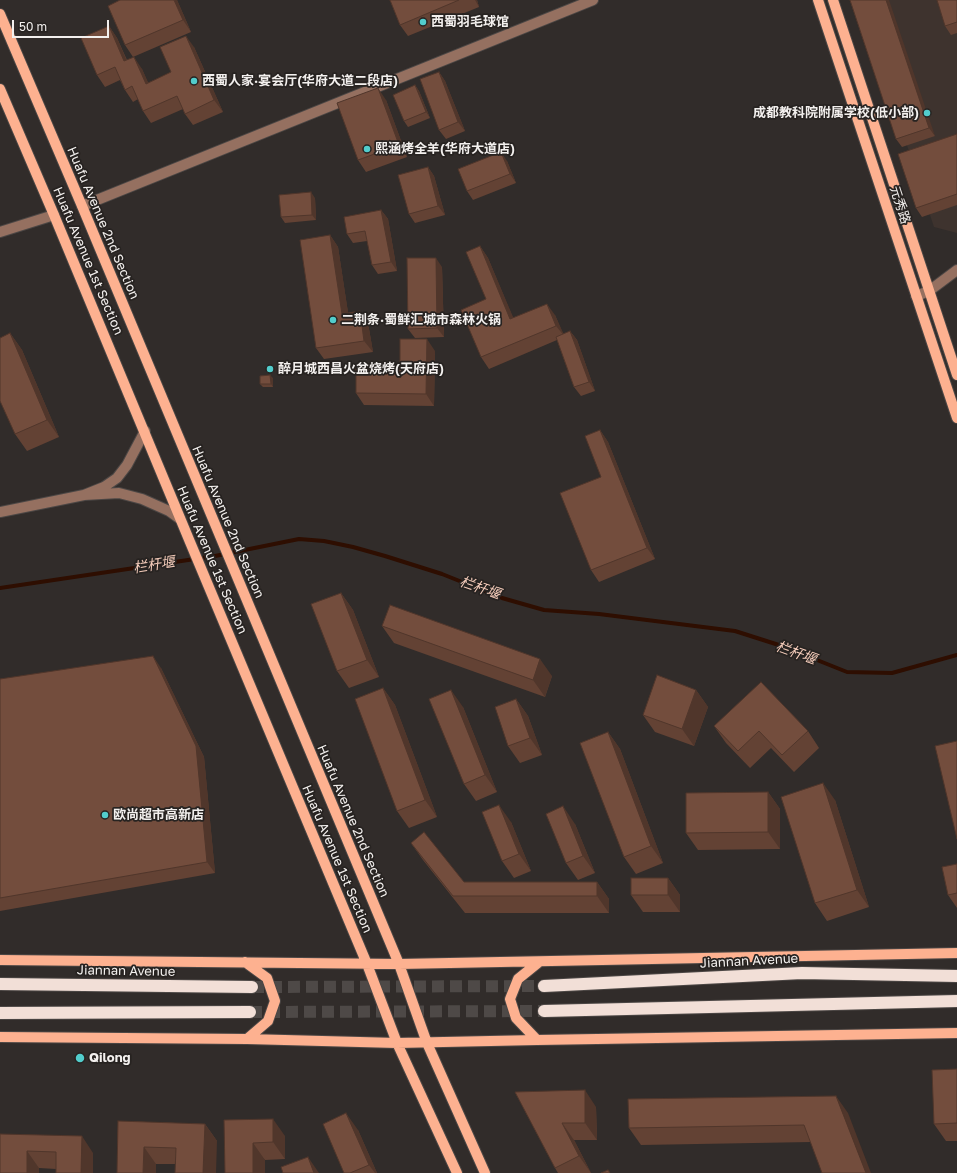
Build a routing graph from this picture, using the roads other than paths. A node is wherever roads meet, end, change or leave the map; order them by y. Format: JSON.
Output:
{"nodes":[{"id":1,"x":593,"y":0,"type":"edge"},
{"id":2,"x":818,"y":0,"type":"edge"},
{"id":3,"x":833,"y":0,"type":"edge"},
{"id":4,"x":0,"y":14,"type":"edge"},
{"id":5,"x":0,"y":88,"type":"edge"},
{"id":6,"x":82,"y":206,"type":"junction"},
{"id":7,"x":54,"y":214,"type":"junction"},
{"id":8,"x":0,"y":232,"type":"edge"},
{"id":9,"x":957,"y":270,"type":"edge"},
{"id":10,"x":929,"y":291,"type":"junction"},
{"id":11,"x":916,"y":296,"type":"junction"},
{"id":12,"x":957,"y":375,"type":"edge"},
{"id":13,"x":957,"y":418,"type":"edge"},
{"id":14,"x":145,"y":431,"type":"junction"},
{"id":15,"x":84,"y":495,"type":"junction"},
{"id":16,"x":0,"y":512,"type":"edge"},
{"id":17,"x":180,"y":519,"type":"junction"},
{"id":18,"x":957,"y":953,"type":"edge"},
{"id":19,"x":0,"y":960,"type":"edge"},
{"id":20,"x":244,"y":962,"type":"junction"},
{"id":21,"x":539,"y":962,"type":"junction"},
{"id":22,"x":367,"y":964,"type":"junction"},
{"id":23,"x":398,"y":964,"type":"junction"},
{"id":24,"x":957,"y":976,"type":"edge"},
{"id":25,"x":0,"y":984,"type":"edge"},
{"id":26,"x":544,"y":986,"type":"tunnel mouth"},
{"id":27,"x":252,"y":987,"type":"tunnel mouth"},
{"id":28,"x":957,"y":1001,"type":"edge"},
{"id":29,"x":544,"y":1011,"type":"tunnel mouth"},
{"id":30,"x":250,"y":1012,"type":"tunnel mouth"},
{"id":31,"x":0,"y":1013,"type":"edge"},
{"id":32,"x":957,"y":1033,"type":"edge"},
{"id":33,"x":0,"y":1037,"type":"edge"},
{"id":34,"x":246,"y":1039,"type":"junction"},
{"id":35,"x":537,"y":1040,"type":"junction"},
{"id":36,"x":397,"y":1043,"type":"junction"},
{"id":37,"x":427,"y":1043,"type":"junction"},
{"id":38,"x":457,"y":1173,"type":"edge"},
{"id":39,"x":485,"y":1173,"type":"edge"}],
"edges":[{"from":1,"to":6,"type":"street"},
{"from":2,"to":11,"type":"main road","name":"元秀路"},
{"from":3,"to":10,"type":"main road","name":"元秀路"},
{"from":4,"to":6,"type":"main road","name":"Huafu Avenue 2nd Section"},
{"from":5,"to":7,"type":"main road","name":"Huafu Avenue 1st Section"},
{"from":6,"to":23,"type":"main road","name":"Huafu Avenue 2nd Section"},
{"from":7,"to":8,"type":"street"},
{"from":7,"to":14,"type":"main road","name":"Huafu Avenue 1st Section"},
{"from":9,"to":10,"type":"street"},
{"from":10,"to":11,"type":"street"},
{"from":10,"to":12,"type":"main road","name":"元秀路"},
{"from":11,"to":13,"type":"main road","name":"元秀路"},
{"from":14,"to":15,"type":"street"},
{"from":14,"to":17,"type":"main road","name":"Huafu Avenue 1st Section"},
{"from":15,"to":16,"type":"street"},
{"from":15,"to":17,"type":"street"},
{"from":17,"to":22,"type":"main road","name":"Huafu Avenue 1st Section"},
{"from":18,"to":21,"type":"main road"},
{"from":19,"to":20,"type":"main road"},
{"from":20,"to":22,"type":"main road"},
{"from":20,"to":34,"type":"main road"},
{"from":21,"to":23,"type":"main road"},
{"from":21,"to":35,"type":"main road"},
{"from":22,"to":23,"type":"main road"},
{"from":22,"to":36,"type":"main road","name":"Huafu Avenue 1st Section"},
{"from":23,"to":37,"type":"main road","name":"Huafu Avenue 2nd Section"},
{"from":24,"to":26,"type":"highway","name":"Jiannan Avenue"},
{"from":25,"to":27,"type":"highway","name":"Jiannan Avenue"},
{"from":28,"to":29,"type":"highway"},
{"from":30,"to":31,"type":"highway"},
{"from":32,"to":35,"type":"main road"},
{"from":33,"to":34,"type":"main road"},
{"from":34,"to":36,"type":"main road"},
{"from":35,"to":37,"type":"main road"},
{"from":36,"to":37,"type":"main road"},
{"from":36,"to":38,"type":"main road","name":"Huafu Avenue 1st Section"},
{"from":37,"to":39,"type":"main road"}]}
